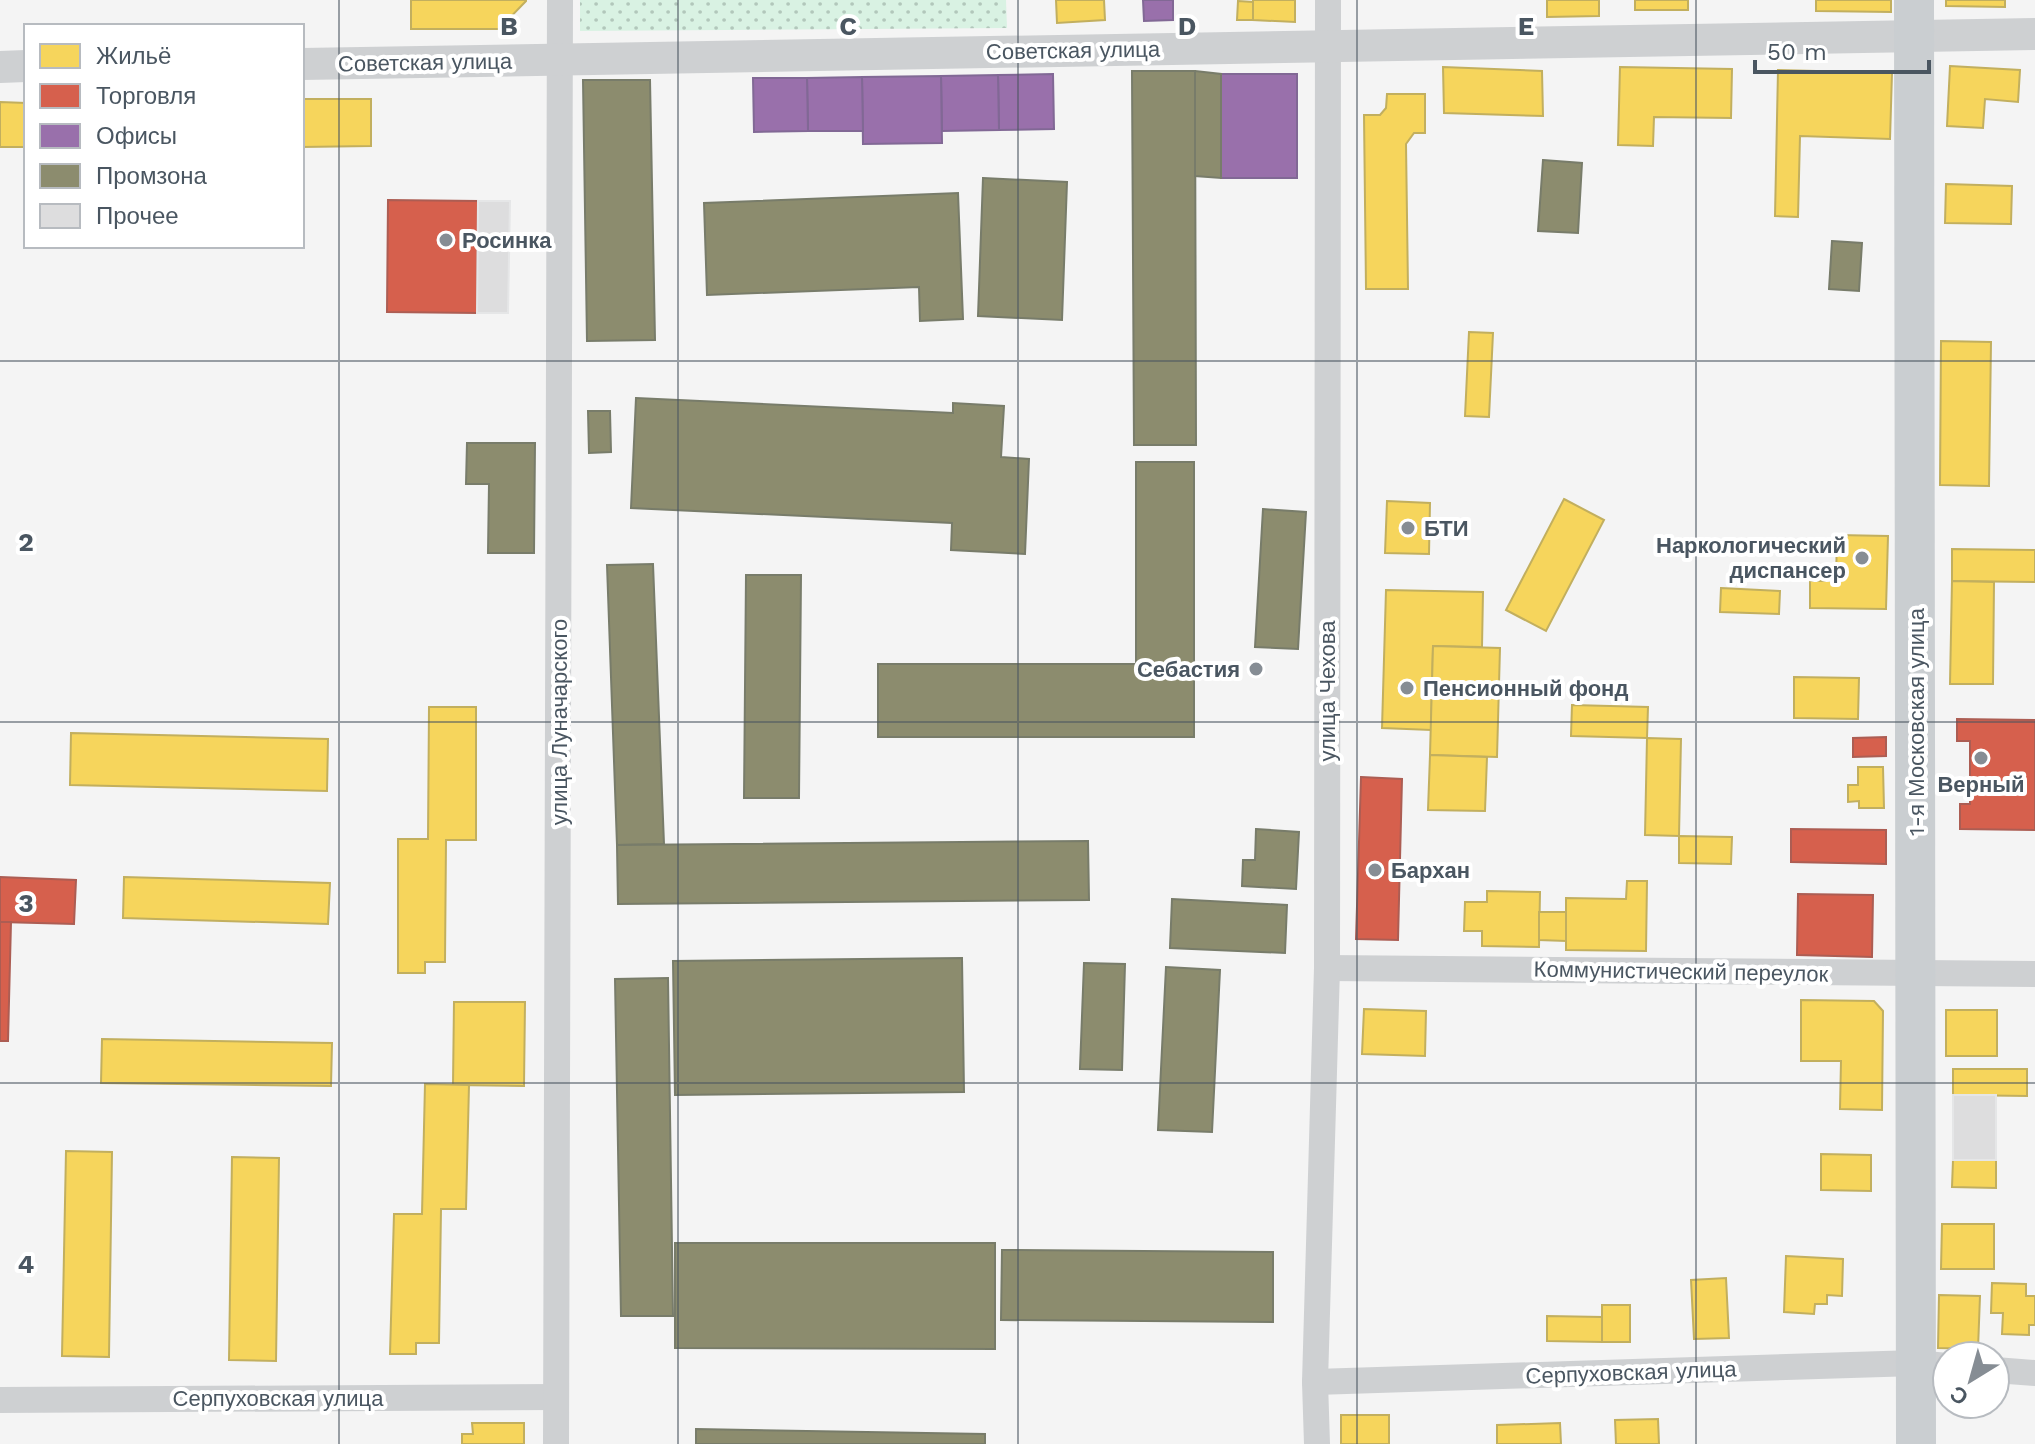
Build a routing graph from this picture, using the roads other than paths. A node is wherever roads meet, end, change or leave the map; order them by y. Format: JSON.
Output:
{"nodes":[{"id":1,"x":560,"y":0,"type":"edge"},
{"id":2,"x":1328,"y":0,"type":"edge"},
{"id":3,"x":1914,"y":17,"type":"edge"},
{"id":4,"x":2035,"y":34,"type":"edge"},
{"id":5,"x":1329,"y":44,"type":"junction"},
{"id":6,"x":561,"y":61,"type":"junction"},
{"id":7,"x":304,"y":64,"type":"edge"},
{"id":8,"x":24,"y":66,"type":"edge"},
{"id":9,"x":0,"y":67,"type":"edge"},
{"id":10,"x":1327,"y":968,"type":"junction"},
{"id":11,"x":1916,"y":974,"type":"junction"},
{"id":12,"x":2035,"y":974,"type":"edge"},
{"id":13,"x":1931,"y":1340,"type":"edge"},
{"id":14,"x":1931,"y":1364,"type":"edge"},
{"id":15,"x":1931,"y":1369,"type":"edge"},
{"id":16,"x":2011,"y":1371,"type":"edge"},
{"id":17,"x":2035,"y":1373,"type":"edge"},
{"id":18,"x":1315,"y":1382,"type":"junction"},
{"id":19,"x":556,"y":1397,"type":"junction"},
{"id":20,"x":0,"y":1400,"type":"edge"},
{"id":21,"x":556,"y":1444,"type":"edge"},
{"id":22,"x":1317,"y":1444,"type":"edge"},
{"id":23,"x":1916,"y":1444,"type":"edge"}],
"edges":[{"from":1,"to":6,"type":"street","name":"улица Луначарского"},
{"from":2,"to":5,"type":"street","name":"улица Чехова"},
{"from":3,"to":4,"type":"street","name":"Советская улица"},
{"from":3,"to":5,"type":"street","name":"Советская улица"},
{"from":3,"to":11,"type":"main road","name":"1-я Московская улица"},
{"from":5,"to":6,"type":"street","name":"Советская улица"},
{"from":5,"to":10,"type":"street","name":"улица Чехова"},
{"from":6,"to":7,"type":"street","name":"Советская улица"},
{"from":6,"to":19,"type":"street","name":"улица Луначарского"},
{"from":8,"to":9,"type":"street"},
{"from":10,"to":11,"type":"street","name":"Коммунистический переулок"},
{"from":10,"to":18,"type":"street","name":"улица Чехова"},
{"from":11,"to":12,"type":"street","name":"Коммунистический переулок"},
{"from":11,"to":13,"type":"main road","name":"1-я Московская улица"},
{"from":14,"to":18,"type":"street","name":"Серпуховская улица"},
{"from":15,"to":23,"type":"main road","name":"1-я Московская улица"},
{"from":16,"to":17,"type":"street"},
{"from":18,"to":22,"type":"street","name":"улица Чехова"},
{"from":19,"to":20,"type":"street","name":"Серпуховская улица"},
{"from":19,"to":21,"type":"street","name":"улица Луначарского"}]}
